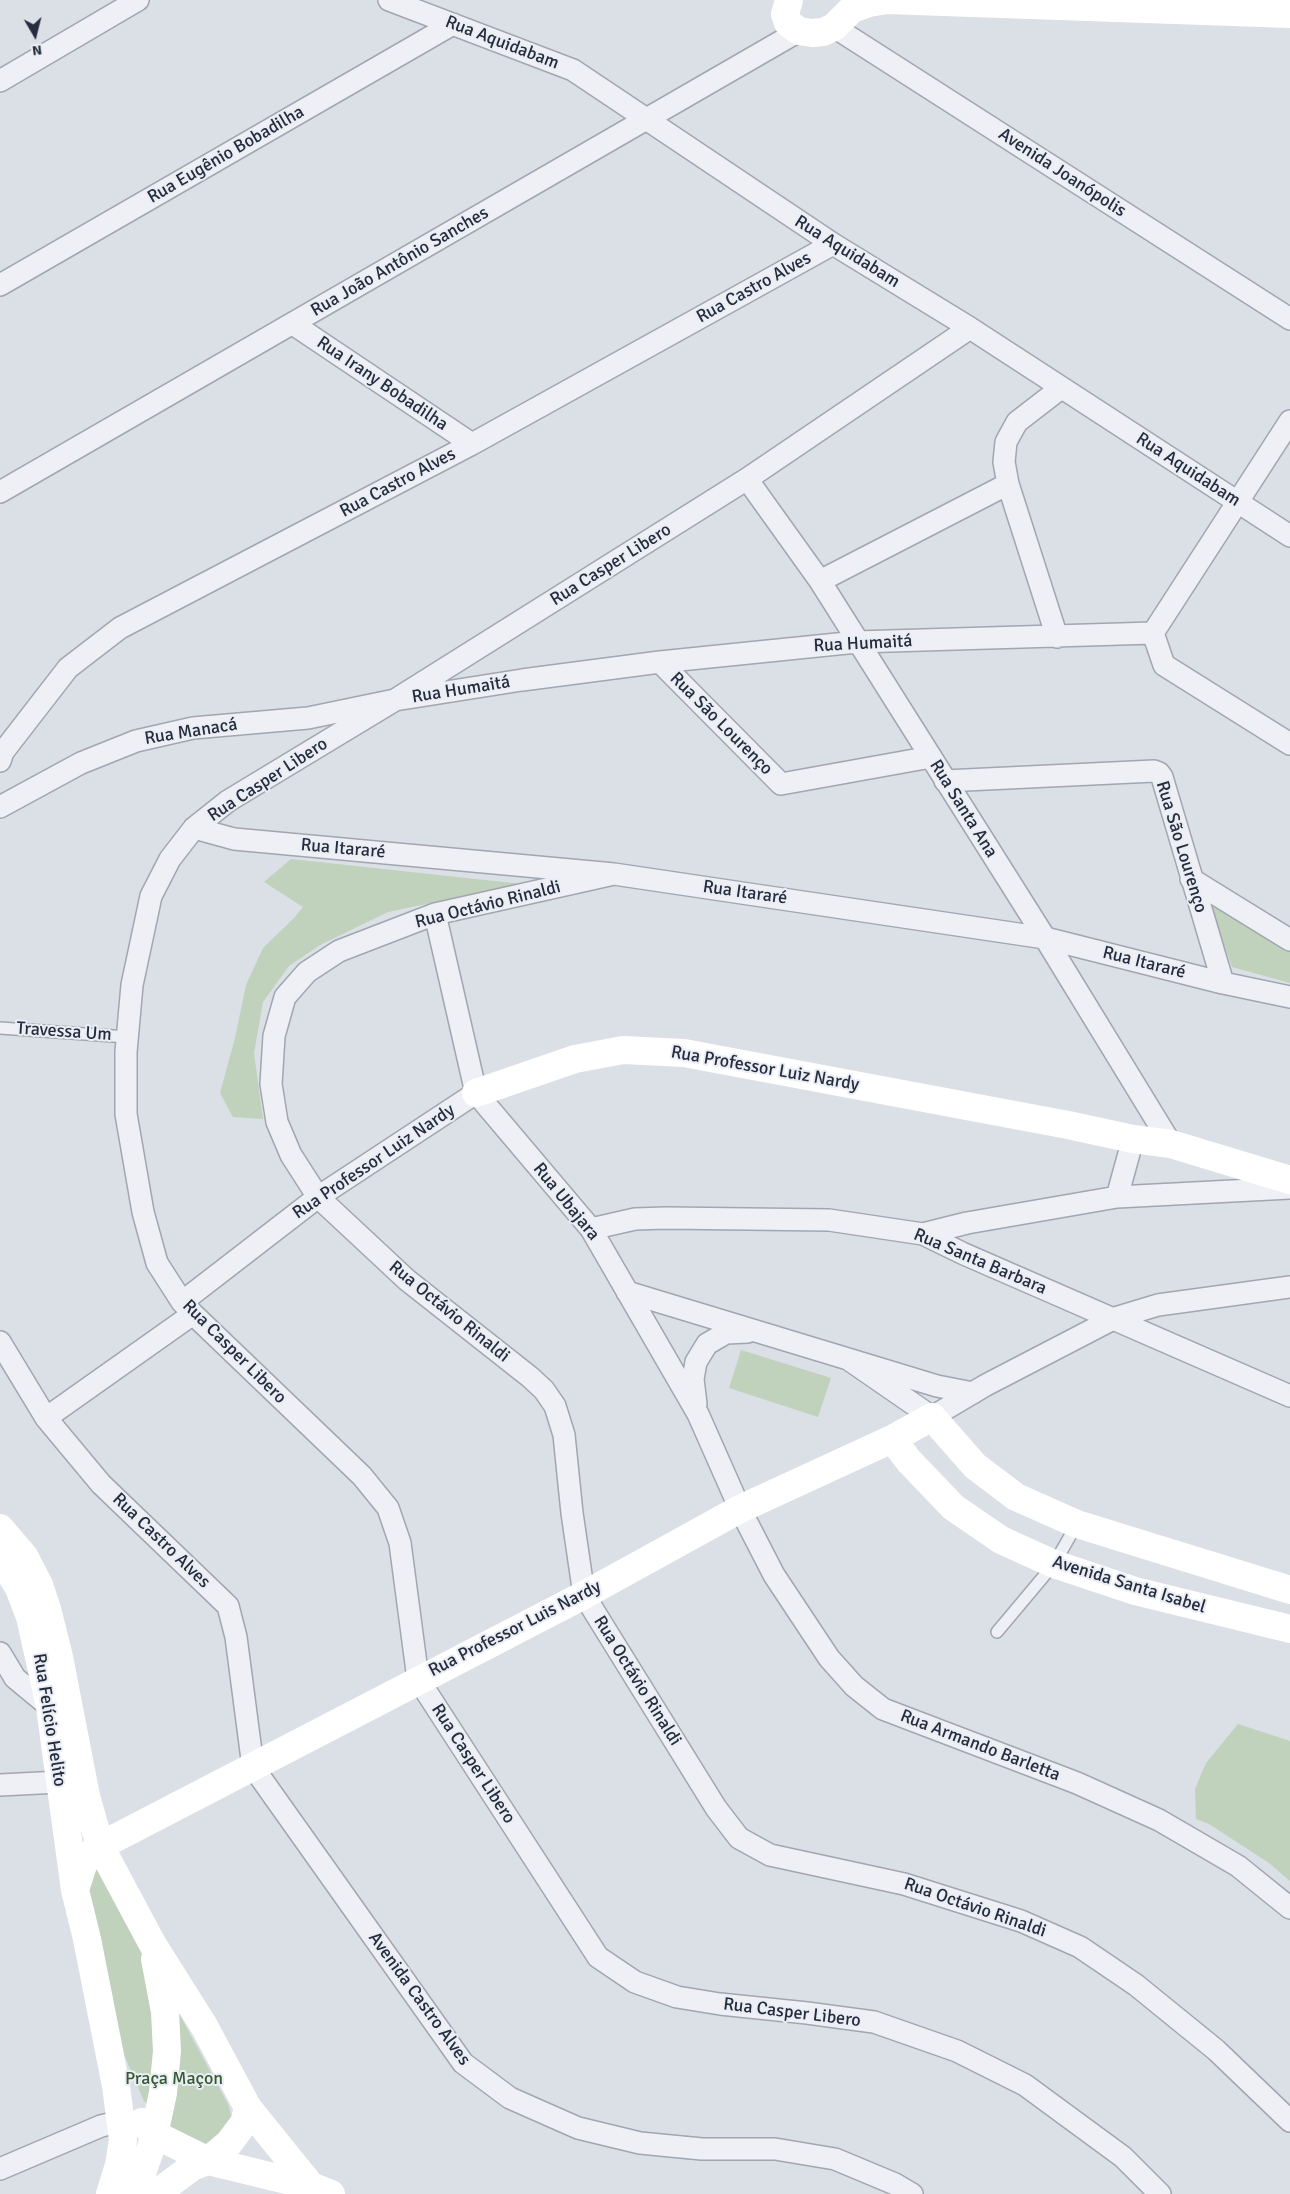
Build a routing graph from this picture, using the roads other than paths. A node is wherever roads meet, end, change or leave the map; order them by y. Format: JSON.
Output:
{"nodes":[{"id":1,"x":138,"y":0,"type":"edge"},
{"id":2,"x":389,"y":0,"type":"edge"},
{"id":3,"x":887,"y":0,"type":"edge"},
{"id":4,"x":786,"y":11,"type":"edge"},
{"id":5,"x":1290,"y":14,"type":"edge"},
{"id":6,"x":839,"y":16,"type":"edge"},
{"id":7,"x":453,"y":24,"type":"junction"},
{"id":8,"x":0,"y":81,"type":"edge"},
{"id":9,"x":647,"y":120,"type":"junction"},
{"id":10,"x":832,"y":244,"type":"junction"},
{"id":11,"x":0,"y":285,"type":"edge"},
{"id":12,"x":1290,"y":319,"type":"edge"},
{"id":13,"x":293,"y":324,"type":"junction"},
{"id":14,"x":970,"y":328,"type":"junction"},
{"id":15,"x":1060,"y":388,"type":"junction"},
{"id":16,"x":1290,"y":421,"type":"edge"},
{"id":17,"x":472,"y":444,"type":"junction"},
{"id":18,"x":747,"y":479,"type":"junction"},
{"id":19,"x":1008,"y":484,"type":"junction"},
{"id":20,"x":0,"y":492,"type":"edge"},
{"id":21,"x":1237,"y":502,"type":"junction"},
{"id":22,"x":1290,"y":536,"type":"edge"},
{"id":23,"x":820,"y":582,"type":"junction"},
{"id":24,"x":1152,"y":633,"type":"junction"},
{"id":25,"x":1057,"y":637,"type":"junction"},
{"id":26,"x":857,"y":642,"type":"junction"},
{"id":27,"x":660,"y":662,"type":"junction"},
{"id":28,"x":395,"y":700,"type":"junction"},
{"id":29,"x":1290,"y":744,"type":"edge"},
{"id":30,"x":931,"y":758,"type":"junction"},
{"id":31,"x":0,"y":761,"type":"edge"},
{"id":32,"x":945,"y":781,"type":"junction"},
{"id":33,"x":0,"y":807,"type":"edge"},
{"id":34,"x":194,"y":828,"type":"junction"},
{"id":35,"x":614,"y":874,"type":"junction"},
{"id":36,"x":1191,"y":879,"type":"junction"},
{"id":37,"x":435,"y":914,"type":"junction"},
{"id":38,"x":1045,"y":938,"type":"junction"},
{"id":39,"x":1290,"y":940,"type":"edge"},
{"id":40,"x":1223,"y":983,"type":"junction"},
{"id":41,"x":1290,"y":997,"type":"edge"},
{"id":42,"x":0,"y":1028,"type":"edge"},
{"id":43,"x":127,"y":1037,"type":"junction"},
{"id":44,"x":476,"y":1093,"type":"junction"},
{"id":45,"x":1133,"y":1139,"type":"junction"},
{"id":46,"x":1171,"y":1144,"type":"junction"},
{"id":47,"x":1290,"y":1180,"type":"edge"},
{"id":48,"x":1290,"y":1188,"type":"edge"},
{"id":49,"x":318,"y":1197,"type":"junction"},
{"id":50,"x":1117,"y":1197,"type":"junction"},
{"id":51,"x":591,"y":1229,"type":"junction"},
{"id":52,"x":923,"y":1234,"type":"junction"},
{"id":53,"x":1290,"y":1287,"type":"edge"},
{"id":54,"x":628,"y":1292,"type":"junction"},
{"id":55,"x":188,"y":1308,"type":"junction"},
{"id":56,"x":1115,"y":1318,"type":"junction"},
{"id":57,"x":756,"y":1331,"type":"junction"},
{"id":58,"x":0,"y":1342,"type":"edge"},
{"id":59,"x":848,"y":1359,"type":"junction"},
{"id":60,"x":973,"y":1393,"type":"junction"},
{"id":61,"x":1290,"y":1396,"type":"edge"},
{"id":62,"x":698,"y":1414,"type":"junction"},
{"id":63,"x":932,"y":1417,"type":"junction"},
{"id":64,"x":46,"y":1418,"type":"junction"},
{"id":65,"x":892,"y":1439,"type":"junction"},
{"id":66,"x":740,"y":1509,"type":"junction"},
{"id":67,"x":1077,"y":1524,"type":"junction"},
{"id":68,"x":0,"y":1528,"type":"edge"},
{"id":69,"x":1054,"y":1564,"type":"junction"},
{"id":70,"x":1,"y":1567,"type":"edge"},
{"id":71,"x":1290,"y":1590,"type":"edge"},
{"id":72,"x":584,"y":1595,"type":"junction"},
{"id":73,"x":1290,"y":1629,"type":"edge"},
{"id":74,"x":997,"y":1632,"type":"dead end"},
{"id":75,"x":0,"y":1653,"type":"edge"},
{"id":76,"x":418,"y":1680,"type":"junction"},
{"id":77,"x":50,"y":1706,"type":"junction"},
{"id":78,"x":253,"y":1767,"type":"junction"},
{"id":79,"x":59,"y":1782,"type":"junction"},
{"id":80,"x":0,"y":1785,"type":"edge"},
{"id":81,"x":100,"y":1846,"type":"junction"},
{"id":82,"x":74,"y":1890,"type":"junction"},
{"id":83,"x":1290,"y":1908,"type":"edge"},
{"id":84,"x":153,"y":1946,"type":"junction"},
{"id":85,"x":116,"y":2086,"type":"junction"},
{"id":86,"x":248,"y":2108,"type":"junction"},
{"id":87,"x":122,"y":2120,"type":"junction"},
{"id":88,"x":1290,"y":2121,"type":"edge"},
{"id":89,"x":154,"y":2134,"type":"junction"},
{"id":90,"x":208,"y":2161,"type":"junction"},
{"id":91,"x":0,"y":2168,"type":"edge"},
{"id":92,"x":321,"y":2190,"type":"edge"},
{"id":93,"x":1156,"y":2193,"type":"edge"},
{"id":94,"x":110,"y":2194,"type":"edge"},
{"id":95,"x":135,"y":2194,"type":"edge"},
{"id":96,"x":156,"y":2194,"type":"edge"},
{"id":97,"x":912,"y":2194,"type":"edge"}],
"edges":[{"from":1,"to":8,"type":"street"},
{"from":2,"to":7,"type":"street","name":"Rua Aquidabam"},
{"from":3,"to":5,"type":"main road"},
{"from":3,"to":6,"type":"main road"},
{"from":4,"to":6,"type":"main road"},
{"from":4,"to":9,"type":"street","name":"Rua João Antônio Sanches"},
{"from":6,"to":12,"type":"street","name":"Avenida Joanópolis"},
{"from":7,"to":9,"type":"street","name":"Rua Aquidabam"},
{"from":7,"to":11,"type":"street","name":"Rua Eugênio Bobadilha"},
{"from":9,"to":10,"type":"street","name":"Rua Aquidabam"},
{"from":9,"to":13,"type":"street","name":"Rua João Antônio Sanches"},
{"from":10,"to":14,"type":"street","name":"Rua Aquidabam"},
{"from":10,"to":17,"type":"street","name":"Rua Castro Alves"},
{"from":13,"to":17,"type":"street","name":"Rua Irany Bobadilha"},
{"from":13,"to":20,"type":"street","name":"Rua João Antônio Sanches"},
{"from":14,"to":15,"type":"street","name":"Rua Aquidabam"},
{"from":14,"to":18,"type":"street","name":"Rua Casper Libero"},
{"from":15,"to":19,"type":"street"},
{"from":15,"to":21,"type":"street","name":"Rua Aquidabam"},
{"from":16,"to":21,"type":"street"},
{"from":17,"to":31,"type":"street","name":"Rua Castro Alves"},
{"from":18,"to":23,"type":"street","name":"Rua Santa Ana"},
{"from":18,"to":28,"type":"street","name":"Rua Casper Libero"},
{"from":19,"to":23,"type":"street"},
{"from":19,"to":25,"type":"street"},
{"from":21,"to":22,"type":"street","name":"Rua Aquidabam"},
{"from":21,"to":24,"type":"street"},
{"from":23,"to":26,"type":"street","name":"Rua Santa Ana"},
{"from":24,"to":25,"type":"street","name":"Rua Humaitá"},
{"from":24,"to":29,"type":"street"},
{"from":25,"to":26,"type":"street","name":"Rua Humaitá"},
{"from":26,"to":27,"type":"street","name":"Rua Humaitá"},
{"from":26,"to":30,"type":"street","name":"Rua Santa Ana"},
{"from":27,"to":28,"type":"street","name":"Rua Humaitá"},
{"from":27,"to":30,"type":"street","name":"Rua São Lourenço"},
{"from":28,"to":33,"type":"street","name":"Rua Manacá"},
{"from":28,"to":34,"type":"street","name":"Rua Casper Libero"},
{"from":30,"to":32,"type":"street","name":"Rua Santa Ana"},
{"from":32,"to":36,"type":"street","name":"Rua São Lourenço"},
{"from":32,"to":38,"type":"street","name":"Rua Santa Ana"},
{"from":34,"to":35,"type":"street","name":"Rua Itararé"},
{"from":34,"to":43,"type":"street","name":"Rua Casper Libero"},
{"from":35,"to":37,"type":"street","name":"Rua Octávio Rinaldi"},
{"from":35,"to":38,"type":"street","name":"Rua Itararé"},
{"from":36,"to":39,"type":"street"},
{"from":36,"to":40,"type":"street","name":"Rua São Lourenço"},
{"from":37,"to":44,"type":"street","name":"Rua Ubajara"},
{"from":37,"to":49,"type":"street","name":"Rua Octávio Rinaldi"},
{"from":38,"to":40,"type":"street","name":"Rua Itararé"},
{"from":38,"to":46,"type":"street","name":"Rua Santa Ana"},
{"from":40,"to":41,"type":"street","name":"Rua Itararé"},
{"from":42,"to":43,"type":"lane","name":"Travessa Um"},
{"from":43,"to":55,"type":"street","name":"Rua Casper Libero"},
{"from":44,"to":45,"type":"main road","name":"Rua Professor Luiz Nardy"},
{"from":44,"to":49,"type":"street","name":"Rua Professor Luiz Nardy"},
{"from":44,"to":51,"type":"street","name":"Rua Ubajara"},
{"from":45,"to":46,"type":"main road","name":"Rua Professor Luiz Nardy"},
{"from":45,"to":50,"type":"street"},
{"from":46,"to":47,"type":"main road","name":"Rua Professor Luiz Nardy"},
{"from":48,"to":50,"type":"street"},
{"from":49,"to":55,"type":"street","name":"Rua Professor Luiz Nardy"},
{"from":49,"to":72,"type":"street","name":"Rua Octávio Rinaldi"},
{"from":50,"to":52,"type":"street"},
{"from":51,"to":52,"type":"street","name":"Rua Santa Barbara"},
{"from":51,"to":54,"type":"street","name":"Rua Ubajara"},
{"from":52,"to":56,"type":"street","name":"Rua Santa Barbara"},
{"from":53,"to":56,"type":"street"},
{"from":54,"to":57,"type":"street"},
{"from":54,"to":62,"type":"street","name":"Rua Ubajara"},
{"from":55,"to":64,"type":"street","name":"Rua Professor Luiz Nardy"},
{"from":55,"to":76,"type":"street","name":"Rua Casper Libero"},
{"from":56,"to":60,"type":"street"},
{"from":56,"to":61,"type":"street","name":"Rua Santa Barbara"},
{"from":57,"to":59,"type":"street"},
{"from":57,"to":62,"type":"street"},
{"from":58,"to":64,"type":"street","name":"Rua Castro Alves"},
{"from":59,"to":60,"type":"street"},
{"from":59,"to":63,"type":"street"},
{"from":60,"to":63,"type":"street"},
{"from":62,"to":66,"type":"street","name":"Rua Ubajara"},
{"from":63,"to":65,"type":"main road","name":"Rua Professor Luis Nardy"},
{"from":63,"to":67,"type":"main road"},
{"from":64,"to":78,"type":"street","name":"Rua Castro Alves"},
{"from":65,"to":66,"type":"main road","name":"Rua Professor Luis Nardy"},
{"from":65,"to":69,"type":"main road","name":"Avenida Santa Isabel"},
{"from":66,"to":72,"type":"main road","name":"Rua Professor Luis Nardy"},
{"from":66,"to":83,"type":"street","name":"Rua Armando Barletta"},
{"from":67,"to":69,"type":"lane"},
{"from":67,"to":71,"type":"main road"},
{"from":68,"to":81,"type":"main road","name":"Rua Felício Helito"},
{"from":69,"to":73,"type":"main road","name":"Avenida Santa Isabel"},
{"from":69,"to":74,"type":"lane"},
{"from":70,"to":77,"type":"main road","name":"Rua Felício Helito"},
{"from":72,"to":76,"type":"main road","name":"Rua Professor Luis Nardy"},
{"from":72,"to":88,"type":"street","name":"Rua Octávio Rinaldi"},
{"from":75,"to":77,"type":"street"},
{"from":76,"to":78,"type":"main road","name":"Rua Professor Luis Nardy"},
{"from":76,"to":93,"type":"street","name":"Rua Casper Libero"},
{"from":77,"to":79,"type":"main road","name":"Rua Felício Helito"},
{"from":78,"to":81,"type":"main road","name":"Rua Professor Luis Nardy"},
{"from":78,"to":97,"type":"street","name":"Avenida Castro Alves"},
{"from":79,"to":80,"type":"street"},
{"from":79,"to":82,"type":"main road","name":"Rua Felício Helito"},
{"from":81,"to":82,"type":"main road"},
{"from":81,"to":84,"type":"main road"},
{"from":82,"to":85,"type":"main road"},
{"from":84,"to":86,"type":"main road"},
{"from":84,"to":89,"type":"main road"},
{"from":85,"to":87,"type":"main road"},
{"from":85,"to":89,"type":"main road"},
{"from":86,"to":90,"type":"main road"},
{"from":86,"to":92,"type":"main road"},
{"from":87,"to":91,"type":"street"},
{"from":87,"to":94,"type":"main road"},
{"from":89,"to":90,"type":"main road"},
{"from":89,"to":95,"type":"main road"},
{"from":90,"to":92,"type":"main road"},
{"from":90,"to":96,"type":"main road"}]}
